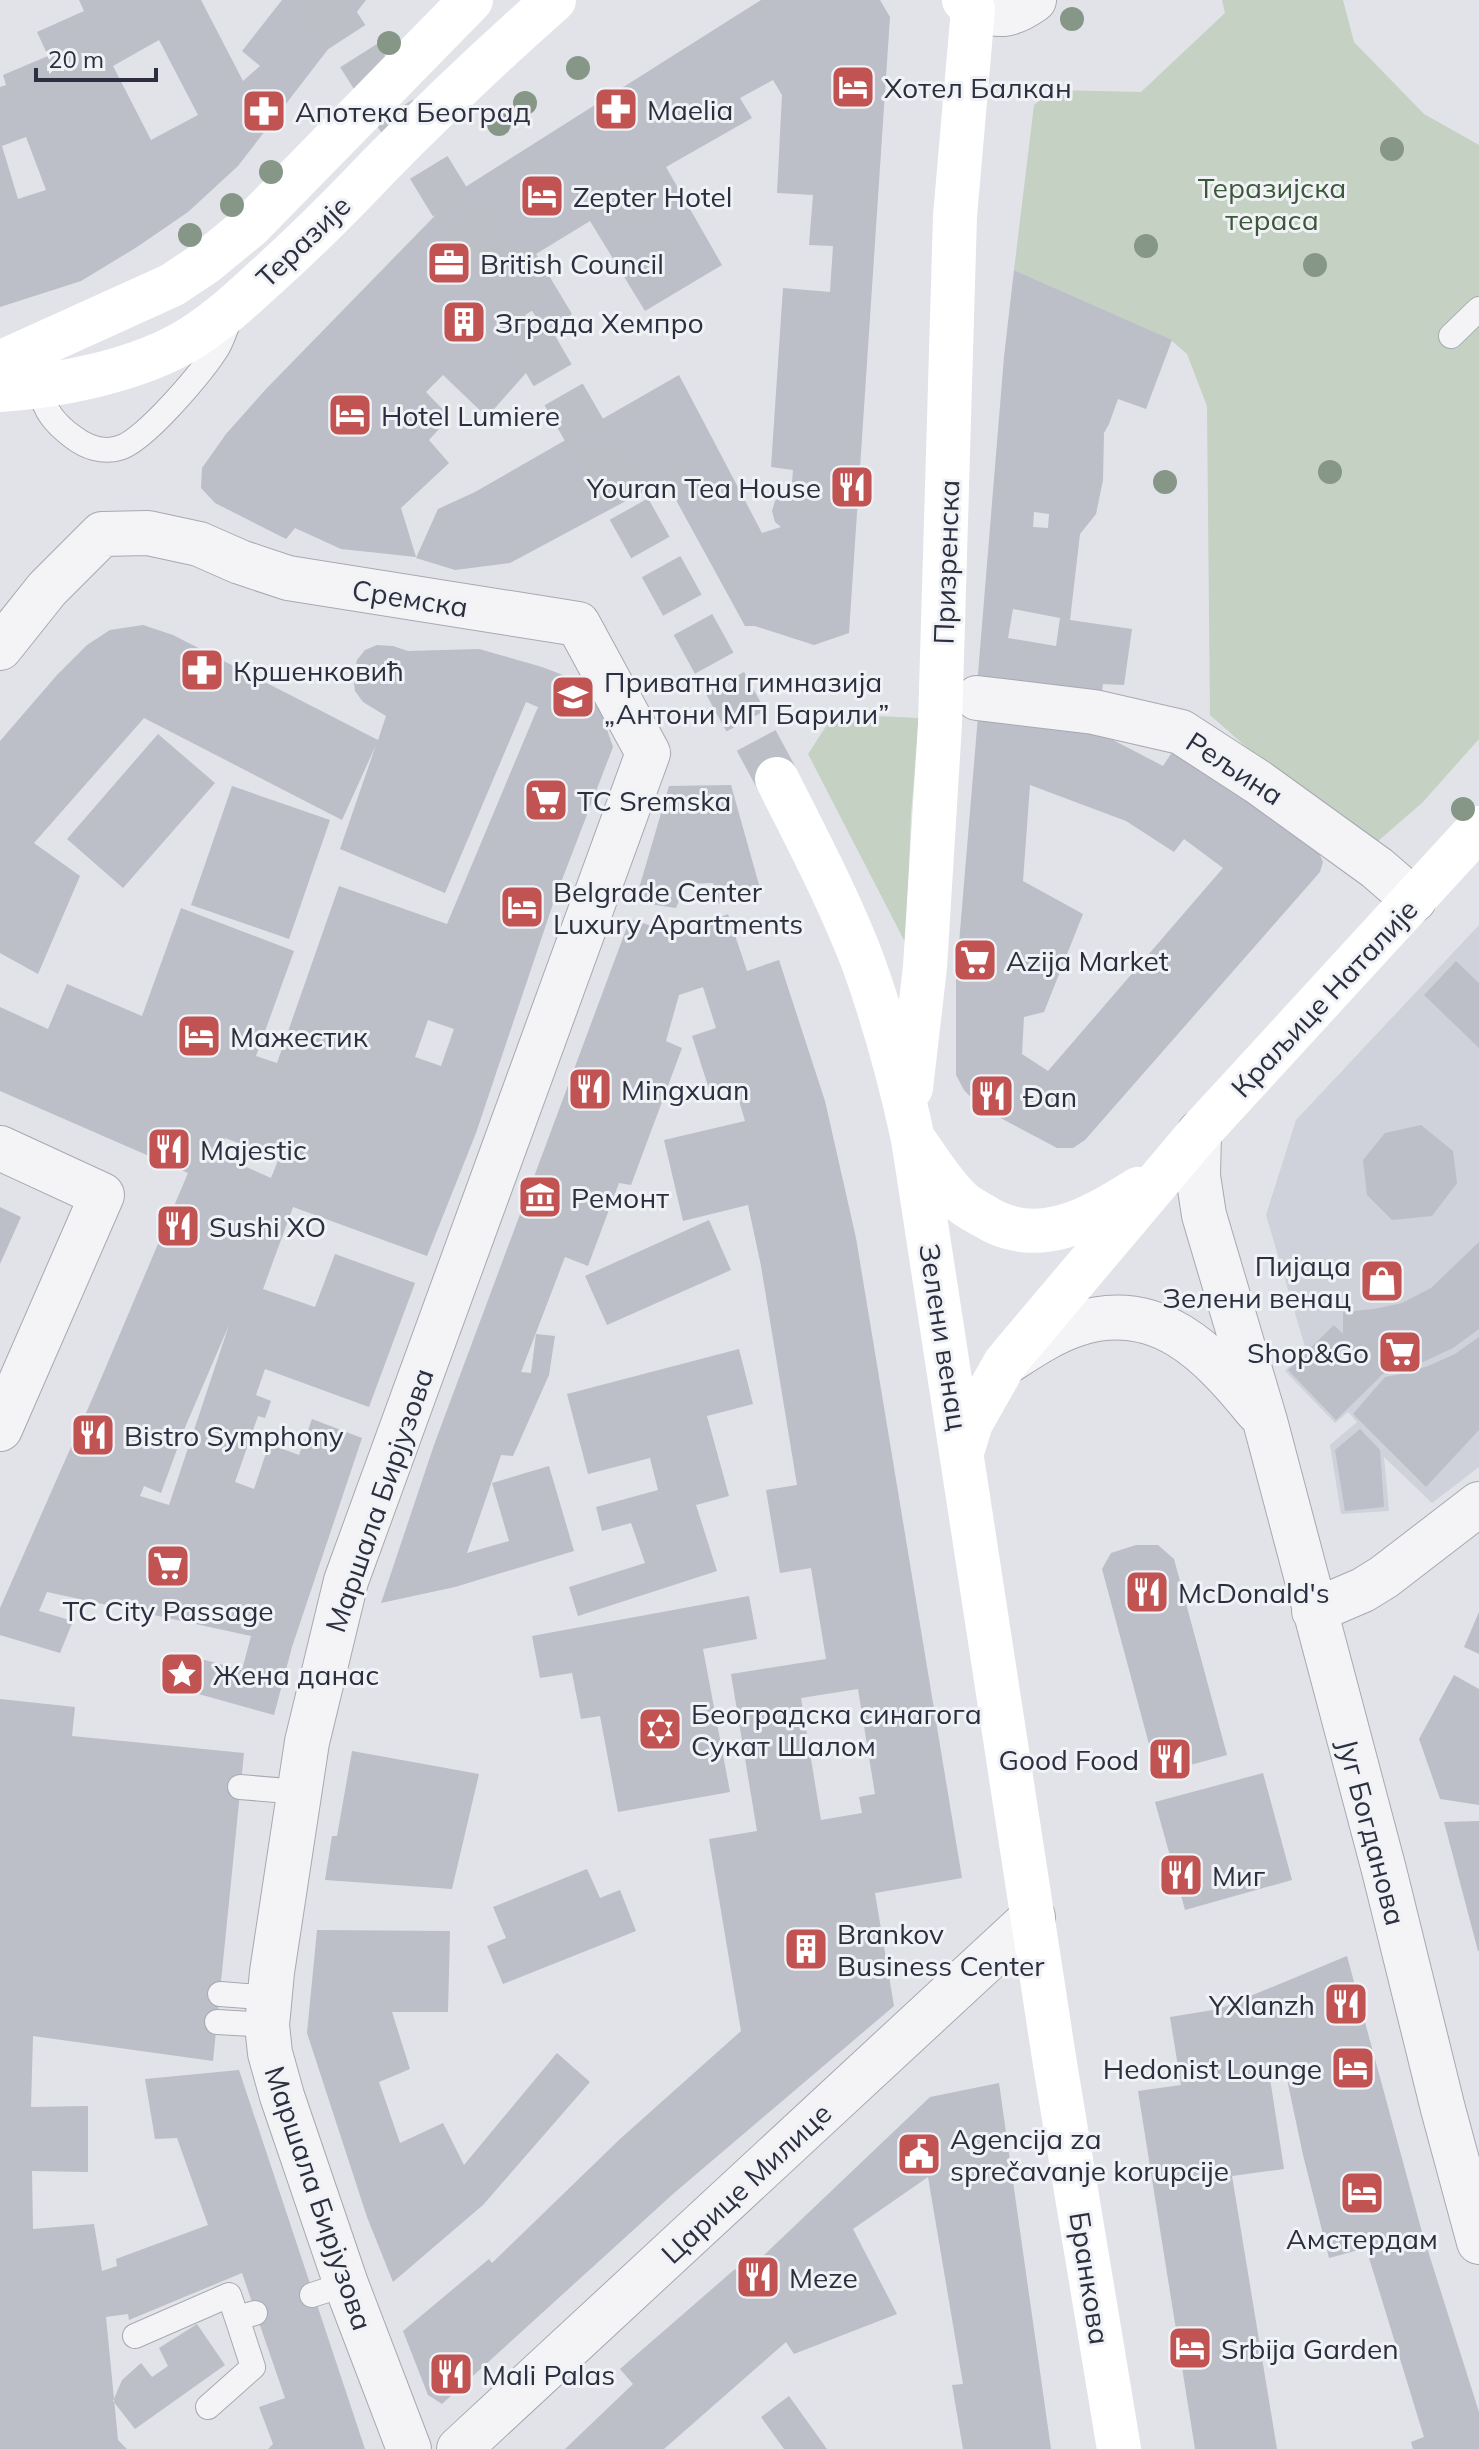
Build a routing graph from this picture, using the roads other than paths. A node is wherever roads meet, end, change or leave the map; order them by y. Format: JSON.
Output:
{"nodes":[{"id":1,"x":471,"y":0,"type":"edge"},
{"id":2,"x":554,"y":0,"type":"edge"},
{"id":3,"x":1034,"y":0,"type":"edge"},
{"id":4,"x":968,"y":5,"type":"edge"},
{"id":5,"x":236,"y":305,"type":"junction"},
{"id":6,"x":1479,"y":309,"type":"edge"},
{"id":7,"x":61,"y":334,"type":"junction"},
{"id":8,"x":1451,"y":336,"type":"dead end"},
{"id":9,"x":0,"y":363,"type":"edge"},
{"id":10,"x":20,"y":389,"type":"edge"},
{"id":11,"x":0,"y":648,"type":"edge"},
{"id":12,"x":964,"y":697,"type":"junction"},
{"id":13,"x":648,"y":753,"type":"joint"},
{"id":14,"x":777,"y":779,"type":"tunnel mouth"},
{"id":15,"x":1479,"y":828,"type":"edge"},
{"id":16,"x":1414,"y":900,"type":"junction"},
{"id":17,"x":910,"y":1126,"type":"junction"},
{"id":18,"x":1199,"y":1133,"type":"junction"},
{"id":19,"x":0,"y":1148,"type":"edge"},
{"id":20,"x":1170,"y":1168,"type":"junction"},
{"id":21,"x":1005,"y":1363,"type":"junction"},
{"id":22,"x":1265,"y":1421,"type":"junction"},
{"id":23,"x":0,"y":1429,"type":"edge"},
{"id":24,"x":962,"y":1454,"type":"junction"},
{"id":25,"x":1479,"y":1504,"type":"edge"},
{"id":26,"x":1314,"y":1611,"type":"junction"},
{"id":27,"x":302,"y":1779,"type":"junction"},
{"id":28,"x":240,"y":1787,"type":"dead end"},
{"id":29,"x":1033,"y":1917,"type":"junction"},
{"id":30,"x":220,"y":1994,"type":"dead end"},
{"id":31,"x":269,"y":2012,"type":"junction"},
{"id":32,"x":217,"y":2022,"type":"dead end"},
{"id":33,"x":1479,"y":2242,"type":"edge"},
{"id":34,"x":135,"y":2336,"type":"dead end"},
{"id":35,"x":208,"y":2407,"type":"dead end"},
{"id":36,"x":409,"y":2449,"type":"edge"},
{"id":37,"x":459,"y":2449,"type":"edge"},
{"id":38,"x":1119,"y":2449,"type":"edge"}],
"edges":[{"from":1,"to":7,"type":"main road","name":"Теразије"},
{"from":2,"to":5,"type":"main road","name":"Теразије"},
{"from":3,"to":4,"type":"street"},
{"from":4,"to":12,"type":"main road","name":"Призренска"},
{"from":5,"to":10,"type":"main road","name":"Теразије"},
{"from":5,"to":10,"type":"lane"},
{"from":6,"to":8,"type":"lane"},
{"from":7,"to":9,"type":"main road","name":"Теразије"},
{"from":7,"to":10,"type":"main road"},
{"from":11,"to":13,"type":"street","name":"Сремска"},
{"from":12,"to":16,"type":"street","name":"Рељина"},
{"from":12,"to":17,"type":"main road","name":"Призренска"},
{"from":13,"to":27,"type":"street","name":"Маршала Бирјузова"},
{"from":14,"to":17,"type":"main road","name":"Зелени венац"},
{"from":15,"to":16,"type":"main road","name":"Краљице Наталије"},
{"from":16,"to":18,"type":"main road","name":"Краљице Наталије"},
{"from":17,"to":20,"type":"main road","name":"Краљице Наталије"},
{"from":17,"to":24,"type":"main road","name":"Зелени венац"},
{"from":18,"to":20,"type":"main road","name":"Краљице Наталије"},
{"from":18,"to":22,"type":"street","name":"Југ Богданова"},
{"from":19,"to":23,"type":"street"},
{"from":20,"to":21,"type":"main road","name":"Краљице Наталије"},
{"from":21,"to":22,"type":"street","name":"Југ Богданова"},
{"from":21,"to":24,"type":"main road","name":"Краљице Наталије"},
{"from":22,"to":26,"type":"street","name":"Југ Богданова"},
{"from":24,"to":29,"type":"main road","name":"Зелени венац"},
{"from":25,"to":26,"type":"street"},
{"from":26,"to":33,"type":"street","name":"Југ Богданова"},
{"from":27,"to":28,"type":"lane"},
{"from":27,"to":31,"type":"street","name":"Маршала Бирјузова"},
{"from":29,"to":37,"type":"street","name":"Царице Милице"},
{"from":29,"to":38,"type":"main road","name":"Бранкова"},
{"from":30,"to":31,"type":"lane"},
{"from":31,"to":32,"type":"lane"},
{"from":31,"to":36,"type":"street","name":"Маршала Бирјузова"},
{"from":34,"to":35,"type":"lane"}]}
